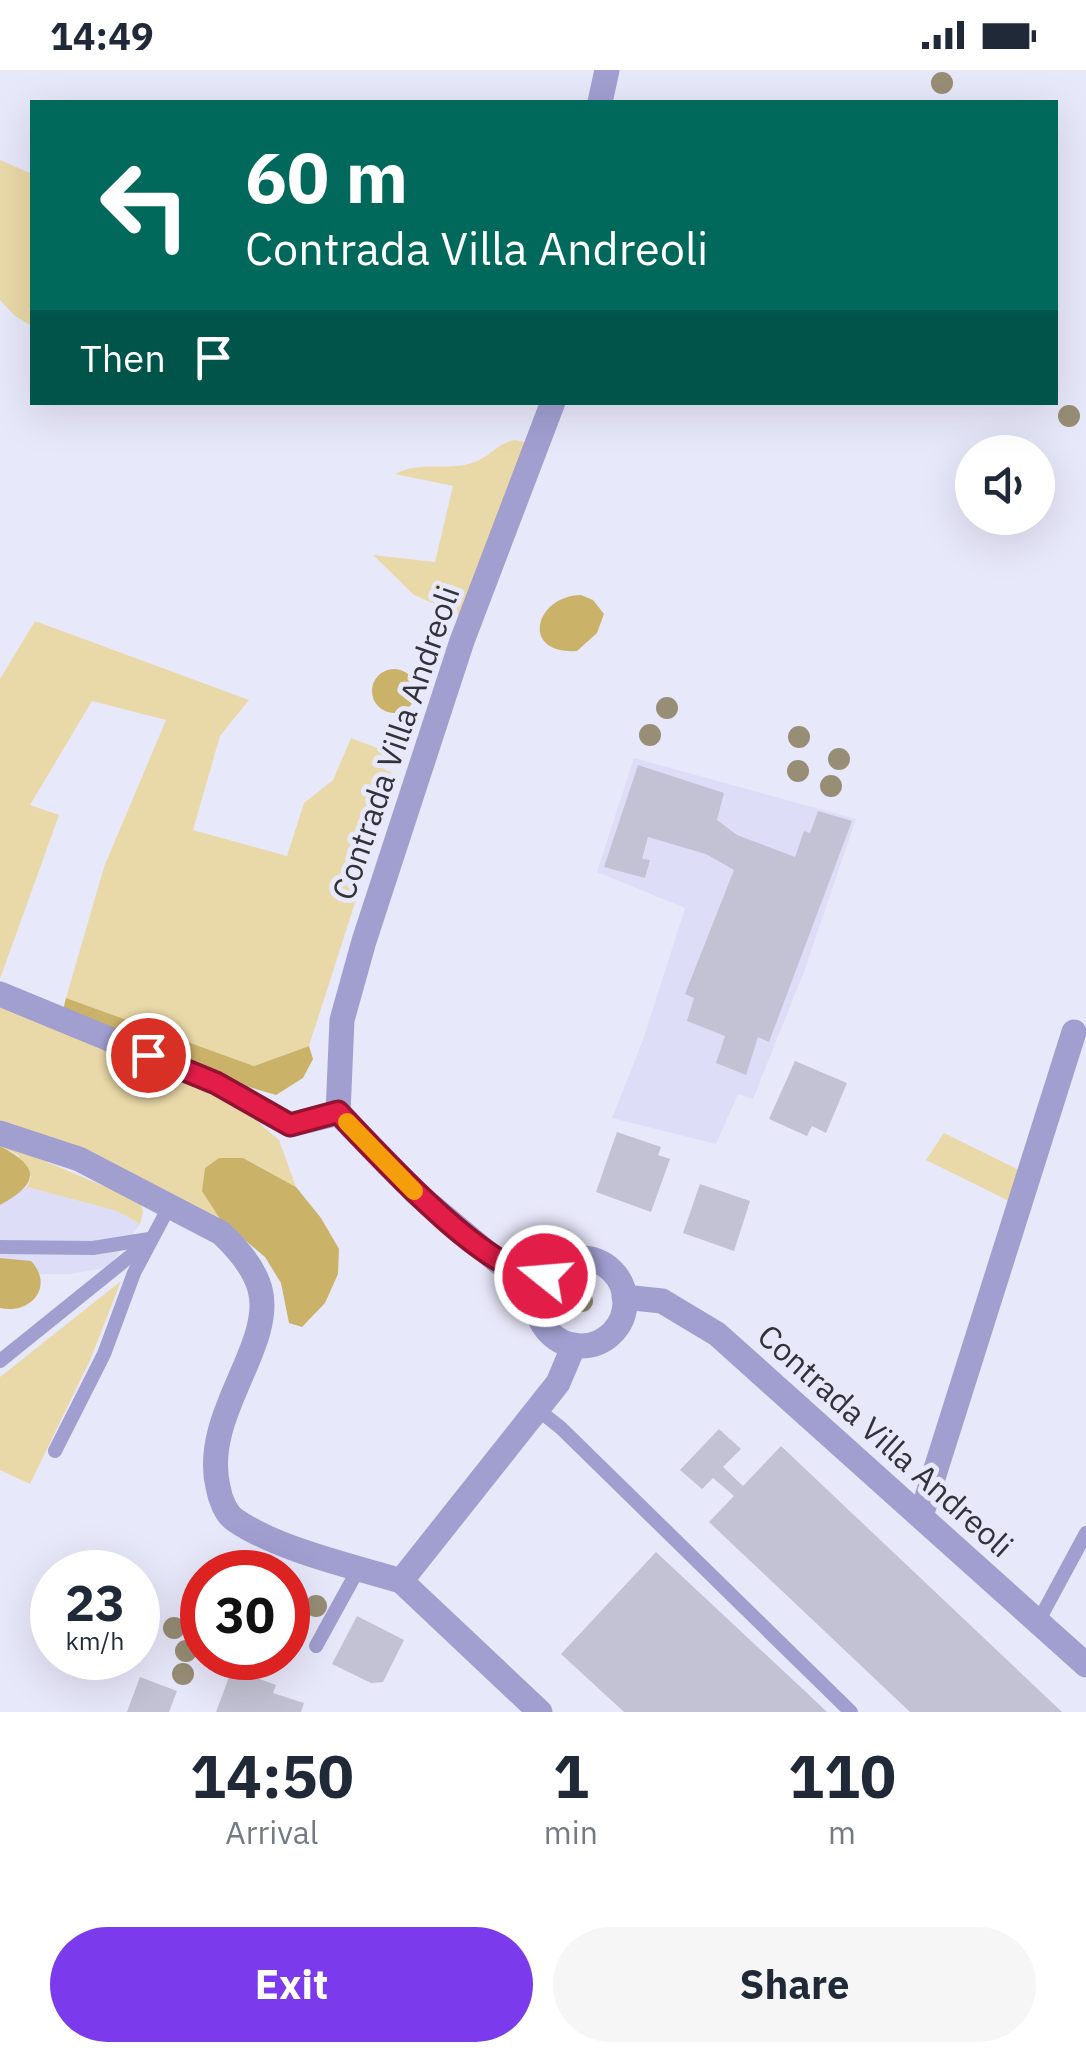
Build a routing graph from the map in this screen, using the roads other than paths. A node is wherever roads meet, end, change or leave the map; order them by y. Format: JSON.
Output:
{"nodes":[{"id":1,"x":606,"y":70,"type":"edge"},
{"id":2,"x":600,"y":100,"type":"edge"},
{"id":3,"x":552,"y":405,"type":"edge"},
{"id":4,"x":0,"y":994,"type":"edge"},
{"id":5,"x":1074,"y":1032,"type":"dead end"},
{"id":6,"x":338,"y":1112,"type":"junction"},
{"id":7,"x":0,"y":1133,"type":"edge"},
{"id":8,"x":170,"y":1205,"type":"junction"},
{"id":9,"x":152,"y":1238,"type":"junction"},
{"id":10,"x":0,"y":1247,"type":"edge"},
{"id":11,"x":544,"y":1278,"type":"junction"},
{"id":12,"x":624,"y":1297,"type":"junction"},
{"id":13,"x":574,"y":1345,"type":"junction"},
{"id":14,"x":0,"y":1361,"type":"edge"},
{"id":15,"x":537,"y":1409,"type":"junction"},
{"id":16,"x":55,"y":1450,"type":"dead end"},
{"id":17,"x":921,"y":1516,"type":"junction"},
{"id":18,"x":1086,"y":1533,"type":"edge"},
{"id":19,"x":359,"y":1568,"type":"junction"},
{"id":20,"x":400,"y":1580,"type":"junction"},
{"id":21,"x":1038,"y":1622,"type":"junction"},
{"id":22,"x":316,"y":1646,"type":"dead end"},
{"id":23,"x":1086,"y":1665,"type":"edge"},
{"id":24,"x":540,"y":1712,"type":"edge"},
{"id":25,"x":851,"y":1712,"type":"edge"}],
"edges":[{"from":1,"to":2,"type":"street"},
{"from":3,"to":6,"type":"street","name":"Contrada Villa Andreoli"},
{"from":4,"to":6,"type":"street"},
{"from":5,"to":17,"type":"street"},
{"from":6,"to":11,"type":"street"},
{"from":7,"to":8,"type":"street"},
{"from":8,"to":9,"type":"lane"},
{"from":8,"to":19,"type":"street"},
{"from":9,"to":10,"type":"lane"},
{"from":9,"to":14,"type":"lane"},
{"from":9,"to":16,"type":"lane"},
{"from":11,"to":12,"type":"street"},
{"from":11,"to":13,"type":"street"},
{"from":12,"to":13,"type":"street"},
{"from":12,"to":17,"type":"street","name":"Contrada Villa Andreoli"},
{"from":13,"to":15,"type":"street"},
{"from":15,"to":20,"type":"street"},
{"from":15,"to":25,"type":"lane"},
{"from":17,"to":21,"type":"street","name":"Contrada Villa Andreoli"},
{"from":18,"to":21,"type":"lane"},
{"from":19,"to":20,"type":"street"},
{"from":19,"to":22,"type":"lane"},
{"from":20,"to":24,"type":"street"},
{"from":21,"to":23,"type":"street","name":"Contrada Villa Andreoli"}]}
